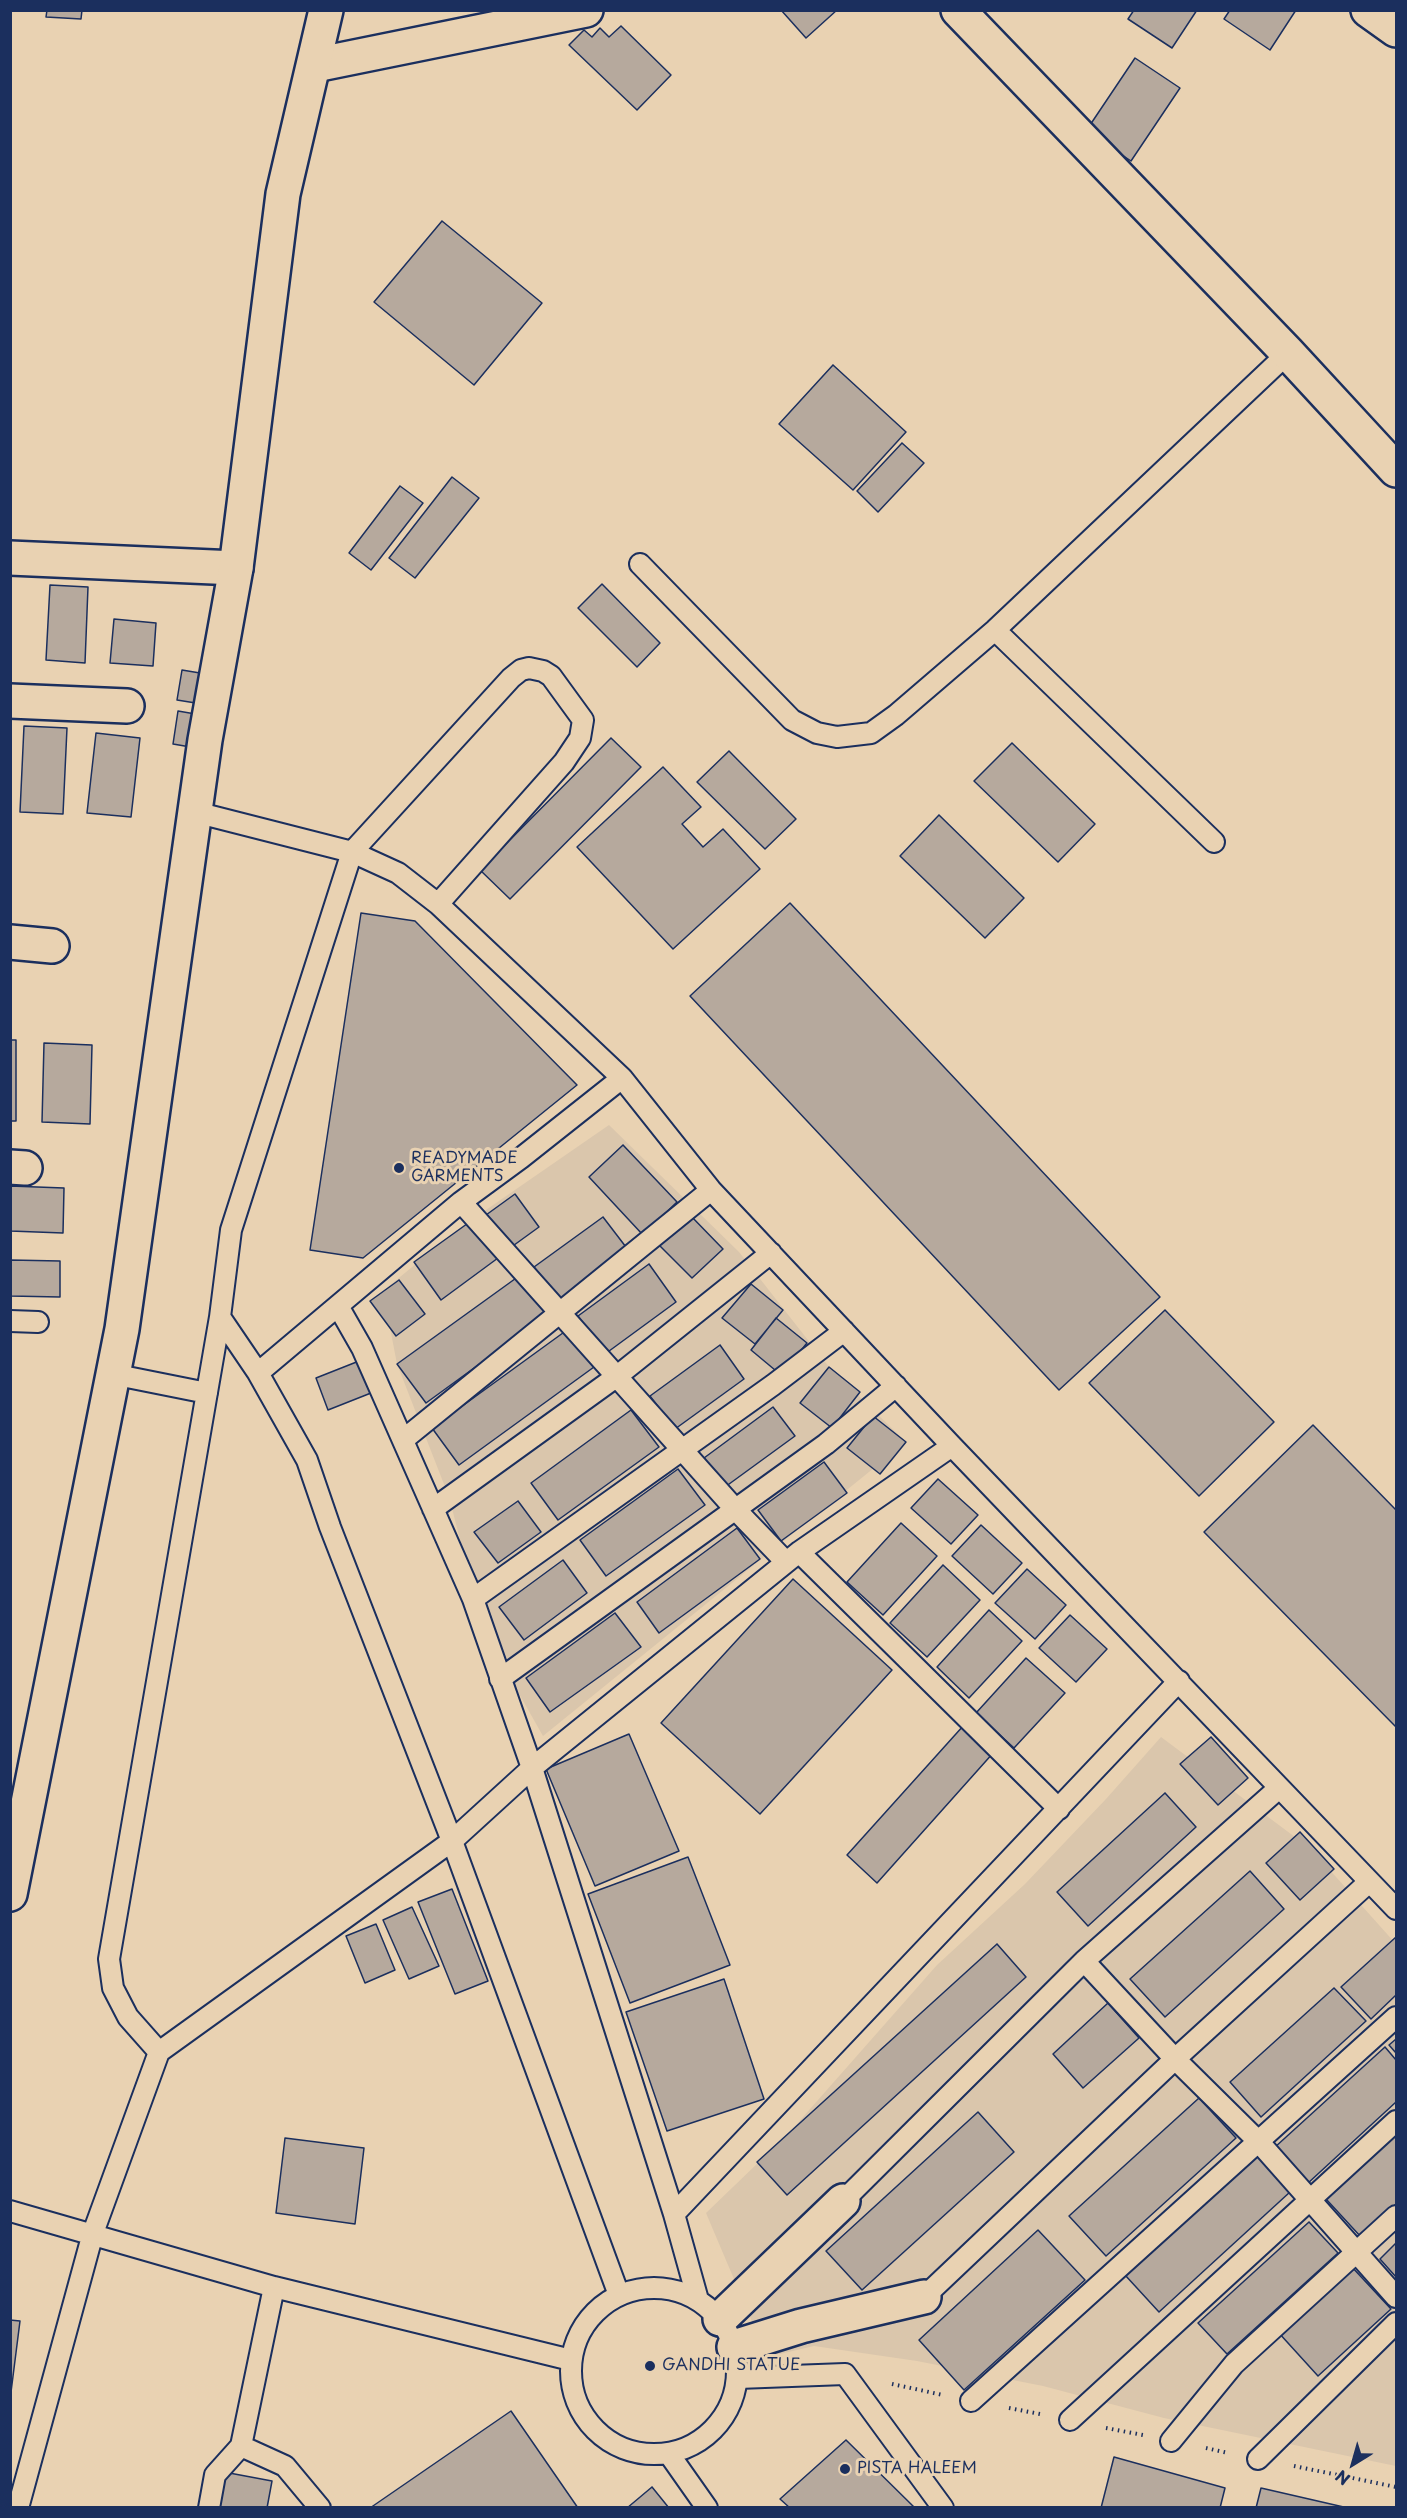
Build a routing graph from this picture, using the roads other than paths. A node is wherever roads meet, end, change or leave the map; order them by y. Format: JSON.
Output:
{"nodes":[{"id":1,"x":326,"y":10,"type":"edge"},
{"id":2,"x":586,"y":10,"type":"edge"},
{"id":3,"x":958,"y":10,"type":"edge"},
{"id":4,"x":1368,"y":10,"type":"edge"},
{"id":5,"x":1396,"y":30,"type":"edge"},
{"id":6,"x":315,"y":64,"type":"junction"},
{"id":7,"x":1288,"y":353,"type":"junction"},
{"id":8,"x":1396,"y":470,"type":"edge"},
{"id":9,"x":10,"y":558,"type":"edge"},
{"id":10,"x":640,"y":564,"type":"dead end"},
{"id":11,"x":236,"y":568,"type":"junction"},
{"id":12,"x":995,"y":630,"type":"junction"},
{"id":13,"x":10,"y":701,"type":"edge"},
{"id":14,"x":127,"y":706,"type":"dead end"},
{"id":15,"x":195,"y":813,"type":"junction"},
{"id":16,"x":1214,"y":842,"type":"dead end"},
{"id":17,"x":352,"y":852,"type":"junction"},
{"id":18,"x":438,"y":904,"type":"junction"},
{"id":19,"x":10,"y":942,"type":"edge"},
{"id":20,"x":52,"y":946,"type":"dead end"},
{"id":21,"x":622,"y":1078,"type":"junction"},
{"id":22,"x":711,"y":1190,"type":"junction"},
{"id":23,"x":461,"y":1202,"type":"junction"},
{"id":24,"x":771,"y":1253,"type":"junction"},
{"id":25,"x":338,"y":1306,"type":"junction"},
{"id":26,"x":561,"y":1313,"type":"junction"},
{"id":27,"x":220,"y":1317,"type":"junction"},
{"id":28,"x":10,"y":1321,"type":"edge"},
{"id":29,"x":38,"y":1322,"type":"dead end"},
{"id":30,"x":844,"y":1331,"type":"junction"},
{"id":31,"x":258,"y":1373,"type":"junction"},
{"id":32,"x":112,"y":1374,"type":"junction"},
{"id":33,"x":616,"y":1377,"type":"junction"},
{"id":34,"x":896,"y":1386,"type":"junction"},
{"id":35,"x":207,"y":1393,"type":"junction"},
{"id":36,"x":402,"y":1440,"type":"junction"},
{"id":37,"x":952,"y":1446,"type":"junction"},
{"id":38,"x":682,"y":1450,"type":"junction"},
{"id":39,"x":433,"y":1509,"type":"junction"},
{"id":40,"x":735,"y":1509,"type":"junction"},
{"id":41,"x":792,"y":1557,"type":"junction"},
{"id":42,"x":472,"y":1599,"type":"junction"},
{"id":43,"x":500,"y":1679,"type":"junction"},
{"id":44,"x":1179,"y":1681,"type":"junction"},
{"id":45,"x":532,"y":1768,"type":"junction"},
{"id":46,"x":1279,"y":1788,"type":"junction"},
{"id":47,"x":1059,"y":1809,"type":"junction"},
{"id":48,"x":452,"y":1841,"type":"junction"},
{"id":49,"x":1369,"y":1882,"type":"junction"},
{"id":50,"x":10,"y":1894,"type":"edge"},
{"id":51,"x":1396,"y":1909,"type":"edge"},
{"id":52,"x":1084,"y":1961,"type":"junction"},
{"id":53,"x":1396,"y":2017,"type":"edge"},
{"id":54,"x":159,"y":2052,"type":"junction"},
{"id":55,"x":1175,"y":2060,"type":"junction"},
{"id":56,"x":1396,"y":2121,"type":"edge"},
{"id":57,"x":1258,"y":2141,"type":"junction"},
{"id":58,"x":1311,"y":2200,"type":"junction"},
{"id":59,"x":843,"y":2201,"type":"joint"},
{"id":60,"x":10,"y":2211,"type":"edge"},
{"id":61,"x":674,"y":2214,"type":"junction"},
{"id":62,"x":1396,"y":2216,"type":"edge"},
{"id":63,"x":93,"y":2233,"type":"junction"},
{"id":64,"x":1358,"y":2252,"type":"junction"},
{"id":65,"x":274,"y":2287,"type":"junction"},
{"id":66,"x":619,"y":2295,"type":"junction"},
{"id":67,"x":924,"y":2296,"type":"joint"},
{"id":68,"x":1396,"y":2297,"type":"edge"},
{"id":69,"x":1396,"y":2323,"type":"edge"},
{"id":70,"x":723,"y":2336,"type":"junction"},
{"id":71,"x":571,"y":2360,"type":"junction"},
{"id":72,"x":971,"y":2401,"type":"road end"},
{"id":73,"x":1070,"y":2420,"type":"road end"},
{"id":74,"x":1172,"y":2441,"type":"road end"},
{"id":75,"x":241,"y":2446,"type":"junction"},
{"id":76,"x":669,"y":2454,"type":"junction"},
{"id":77,"x":1258,"y":2459,"type":"road end"},
{"id":78,"x":18,"y":2508,"type":"edge"},
{"id":79,"x":209,"y":2508,"type":"edge"},
{"id":80,"x":320,"y":2508,"type":"edge"},
{"id":81,"x":707,"y":2508,"type":"edge"},
{"id":82,"x":943,"y":2508,"type":"edge"}],
"edges":[{"from":1,"to":6,"type":"street"},
{"from":2,"to":6,"type":"street"},
{"from":3,"to":7,"type":"street"},
{"from":4,"to":5,"type":"street"},
{"from":6,"to":11,"type":"street"},
{"from":7,"to":8,"type":"street"},
{"from":7,"to":12,"type":"lane"},
{"from":9,"to":11,"type":"street"},
{"from":10,"to":12,"type":"lane"},
{"from":11,"to":15,"type":"street"},
{"from":12,"to":16,"type":"lane"},
{"from":13,"to":14,"type":"street"},
{"from":15,"to":17,"type":"lane"},
{"from":15,"to":32,"type":"street"},
{"from":17,"to":18,"type":"lane"},
{"from":17,"to":18,"type":"lane"},
{"from":17,"to":27,"type":"lane"},
{"from":18,"to":21,"type":"lane"},
{"from":19,"to":20,"type":"street"},
{"from":21,"to":22,"type":"lane"},
{"from":21,"to":23,"type":"lane"},
{"from":22,"to":24,"type":"lane"},
{"from":22,"to":26,"type":"lane"},
{"from":23,"to":25,"type":"lane"},
{"from":23,"to":26,"type":"lane"},
{"from":24,"to":30,"type":"lane"},
{"from":24,"to":33,"type":"lane"},
{"from":25,"to":31,"type":"lane"},
{"from":25,"to":36,"type":"lane"},
{"from":26,"to":33,"type":"lane"},
{"from":26,"to":36,"type":"lane"},
{"from":27,"to":31,"type":"lane"},
{"from":27,"to":35,"type":"lane"},
{"from":28,"to":29,"type":"lane"},
{"from":30,"to":34,"type":"lane"},
{"from":30,"to":38,"type":"lane"},
{"from":31,"to":48,"type":"lane"},
{"from":32,"to":35,"type":"lane"},
{"from":32,"to":50,"type":"street"},
{"from":33,"to":38,"type":"lane"},
{"from":33,"to":39,"type":"lane"},
{"from":34,"to":37,"type":"lane"},
{"from":34,"to":40,"type":"lane"},
{"from":35,"to":54,"type":"lane"},
{"from":36,"to":39,"type":"lane"},
{"from":37,"to":41,"type":"lane"},
{"from":37,"to":44,"type":"lane"},
{"from":38,"to":40,"type":"lane"},
{"from":38,"to":42,"type":"lane"},
{"from":39,"to":42,"type":"lane"},
{"from":40,"to":41,"type":"lane"},
{"from":40,"to":43,"type":"lane"},
{"from":41,"to":45,"type":"lane"},
{"from":41,"to":47,"type":"lane"},
{"from":42,"to":43,"type":"lane"},
{"from":43,"to":45,"type":"lane"},
{"from":44,"to":46,"type":"lane"},
{"from":44,"to":47,"type":"lane"},
{"from":45,"to":48,"type":"lane"},
{"from":45,"to":61,"type":"lane"},
{"from":46,"to":49,"type":"lane"},
{"from":46,"to":52,"type":"lane"},
{"from":47,"to":61,"type":"lane"},
{"from":48,"to":54,"type":"lane"},
{"from":48,"to":66,"type":"lane"},
{"from":49,"to":51,"type":"lane"},
{"from":49,"to":55,"type":"lane"},
{"from":52,"to":55,"type":"lane"},
{"from":52,"to":59,"type":"lane"},
{"from":53,"to":57,"type":"lane"},
{"from":54,"to":63,"type":"lane"},
{"from":55,"to":57,"type":"lane"},
{"from":55,"to":67,"type":"lane"},
{"from":56,"to":58,"type":"lane"},
{"from":57,"to":58,"type":"lane"},
{"from":57,"to":72,"type":"lane"},
{"from":58,"to":64,"type":"lane"},
{"from":58,"to":73,"type":"lane"},
{"from":59,"to":70,"type":"street"},
{"from":60,"to":63,"type":"lane"},
{"from":61,"to":70,"type":"lane"},
{"from":62,"to":64,"type":"lane"},
{"from":63,"to":65,"type":"lane"},
{"from":63,"to":78,"type":"lane"},
{"from":64,"to":68,"type":"lane"},
{"from":64,"to":74,"type":"lane"},
{"from":65,"to":71,"type":"lane"},
{"from":65,"to":75,"type":"lane"},
{"from":66,"to":70,"type":"lane"},
{"from":66,"to":71,"type":"lane"},
{"from":67,"to":70,"type":"street"},
{"from":69,"to":77,"type":"lane"},
{"from":70,"to":76,"type":"lane"},
{"from":70,"to":82,"type":"lane"},
{"from":71,"to":76,"type":"lane"},
{"from":75,"to":79,"type":"lane"},
{"from":75,"to":80,"type":"lane"},
{"from":76,"to":81,"type":"lane"}]}
